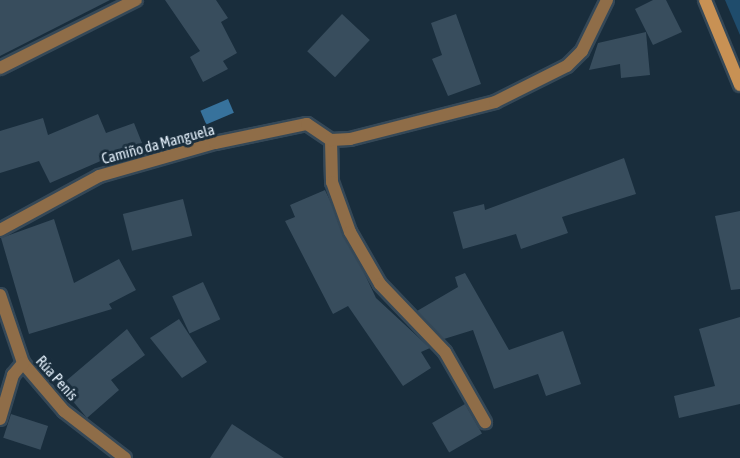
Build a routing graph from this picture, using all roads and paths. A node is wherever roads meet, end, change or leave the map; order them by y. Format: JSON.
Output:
{"nodes":[{"id":1,"x":136,"y":0,"type":"edge"},
{"id":2,"x":606,"y":0,"type":"edge"},
{"id":3,"x":705,"y":0,"type":"edge"},
{"id":4,"x":0,"y":68,"type":"edge"},
{"id":5,"x":740,"y":85,"type":"edge"},
{"id":6,"x":331,"y":140,"type":"junction"},
{"id":7,"x":0,"y":230,"type":"edge"},
{"id":8,"x":0,"y":295,"type":"edge"},
{"id":9,"x":23,"y":363,"type":"junction"},
{"id":10,"x":0,"y":419,"type":"edge"},
{"id":11,"x":486,"y":422,"type":"dead end"},
{"id":12,"x":125,"y":458,"type":"edge"}],
"edges":[{"from":1,"to":4,"type":"street"},
{"from":2,"to":6,"type":"street"},
{"from":3,"to":5,"type":"main road"},
{"from":6,"to":7,"type":"street","name":"Camiño da Manguela"},
{"from":6,"to":11,"type":"street"},
{"from":8,"to":9,"type":"street","name":"Rúa Penís"},
{"from":9,"to":10,"type":"street"},
{"from":9,"to":12,"type":"street","name":"Rúa Penís"}]}
